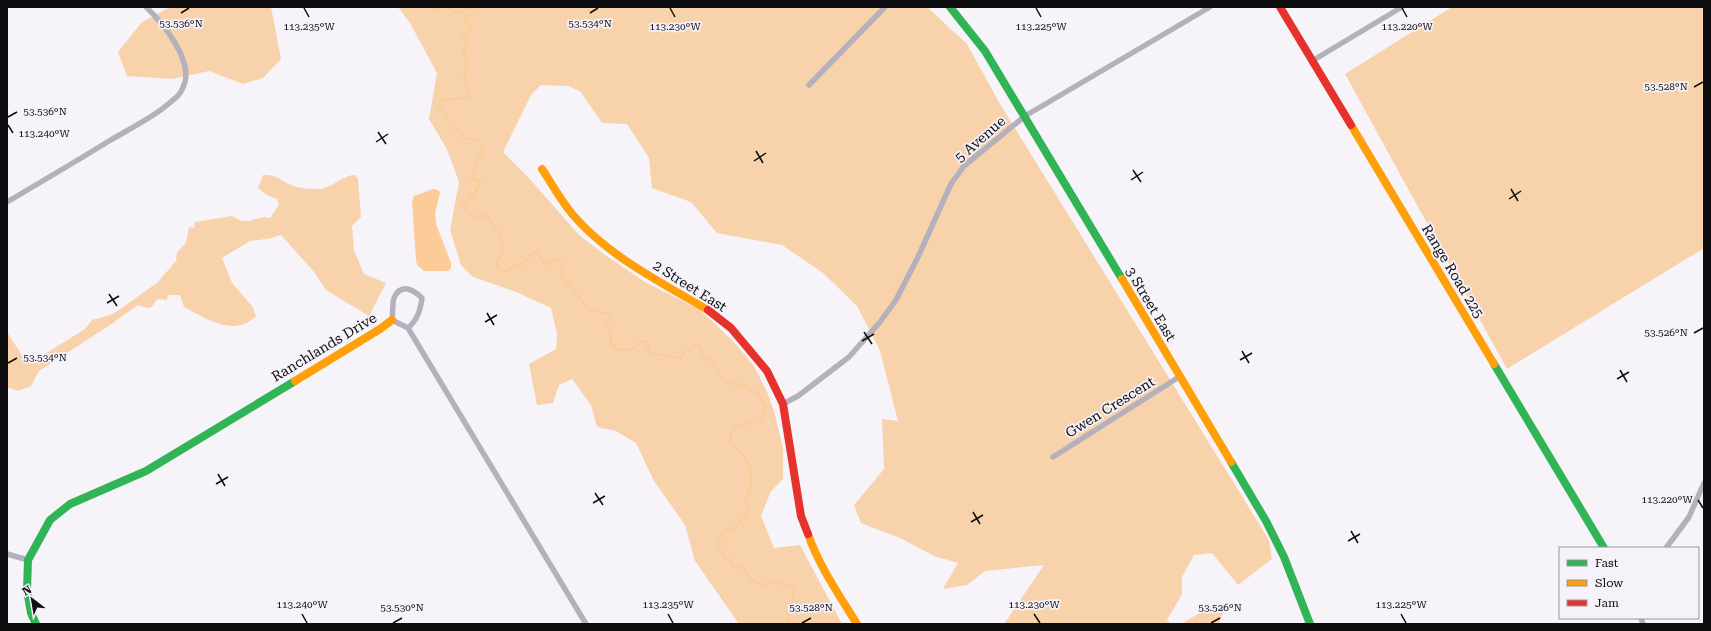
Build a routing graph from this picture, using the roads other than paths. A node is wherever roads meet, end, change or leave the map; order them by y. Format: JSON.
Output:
{"nodes":[{"id":1,"x":146,"y":7,"type":"edge"},
{"id":2,"x":885,"y":7,"type":"edge"},
{"id":3,"x":950,"y":7,"type":"edge"},
{"id":4,"x":1210,"y":7,"type":"edge"},
{"id":5,"x":1280,"y":7,"type":"edge"},
{"id":6,"x":1402,"y":7,"type":"edge"},
{"id":7,"x":1312,"y":61,"type":"junction"},
{"id":8,"x":809,"y":85,"type":"dead end"},
{"id":9,"x":1025,"y":116,"type":"junction"},
{"id":10,"x":542,"y":169,"type":"dead end"},
{"id":11,"x":7,"y":202,"type":"edge"},
{"id":12,"x":392,"y":320,"type":"junction"},
{"id":13,"x":408,"y":328,"type":"junction"},
{"id":14,"x":1179,"y":377,"type":"junction"},
{"id":15,"x":783,"y":404,"type":"junction"},
{"id":16,"x":1053,"y":457,"type":"dead end"},
{"id":17,"x":1704,"y":483,"type":"edge"},
{"id":18,"x":1603,"y":547,"type":"edge"},
{"id":19,"x":1667,"y":547,"type":"edge"},
{"id":20,"x":7,"y":554,"type":"edge"},
{"id":21,"x":28,"y":560,"type":"junction"},
{"id":22,"x":36,"y":624,"type":"edge"},
{"id":23,"x":586,"y":624,"type":"edge"},
{"id":24,"x":857,"y":624,"type":"edge"},
{"id":25,"x":1310,"y":624,"type":"edge"}],
"edges":[{"from":1,"to":11,"type":"street"},
{"from":2,"to":8,"type":"street"},
{"from":3,"to":9,"type":"street","name":"3 Street East"},
{"from":4,"to":9,"type":"street","name":"5 Avenue"},
{"from":5,"to":7,"type":"street","name":"Range Road 225"},
{"from":6,"to":7,"type":"street"},
{"from":7,"to":18,"type":"street","name":"Range Road 225"},
{"from":9,"to":14,"type":"street","name":"3 Street East"},
{"from":9,"to":15,"type":"street","name":"5 Avenue"},
{"from":10,"to":15,"type":"street","name":"2 Street East"},
{"from":12,"to":13,"type":"street","name":"Ranchlands Drive"},
{"from":12,"to":13,"type":"street"},
{"from":12,"to":21,"type":"street","name":"Ranchlands Drive"},
{"from":13,"to":23,"type":"street"},
{"from":14,"to":16,"type":"street","name":"Gwen Crescent"},
{"from":14,"to":25,"type":"street","name":"3 Street East"},
{"from":15,"to":24,"type":"street","name":"2 Street East"},
{"from":17,"to":19,"type":"street"},
{"from":20,"to":21,"type":"street"},
{"from":21,"to":22,"type":"street","name":"Ranchlands Drive"}]}
